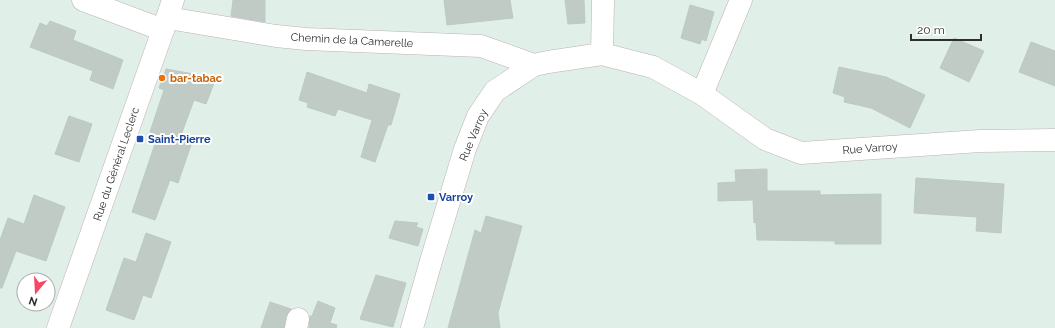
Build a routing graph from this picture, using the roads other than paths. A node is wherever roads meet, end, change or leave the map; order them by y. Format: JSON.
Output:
{"nodes":[{"id":1,"x":83,"y":0,"type":"edge"},
{"id":2,"x":603,"y":0,"type":"edge"},
{"id":3,"x":741,"y":0,"type":"edge"},
{"id":4,"x":168,"y":16,"type":"edge"},
{"id":5,"x":602,"y":54,"type":"junction"},
{"id":6,"x":534,"y":65,"type":"junction"},
{"id":7,"x":702,"y":94,"type":"junction"},
{"id":8,"x":1055,"y":140,"type":"edge"},
{"id":9,"x":58,"y":328,"type":"edge"},
{"id":10,"x":412,"y":328,"type":"edge"}],
"edges":[{"from":1,"to":4,"type":"street","name":"Chemin de la Camerelle"},
{"from":2,"to":5,"type":"street"},
{"from":3,"to":7,"type":"street"},
{"from":4,"to":6,"type":"street","name":"Chemin de la Camerelle"},
{"from":4,"to":9,"type":"street","name":"Rue du Général Leclerc"},
{"from":5,"to":6,"type":"street","name":"Rue Varroy"},
{"from":5,"to":7,"type":"street","name":"Rue Varroy"},
{"from":6,"to":10,"type":"street","name":"Rue Varroy"},
{"from":7,"to":8,"type":"street","name":"Rue Varroy"}]}
